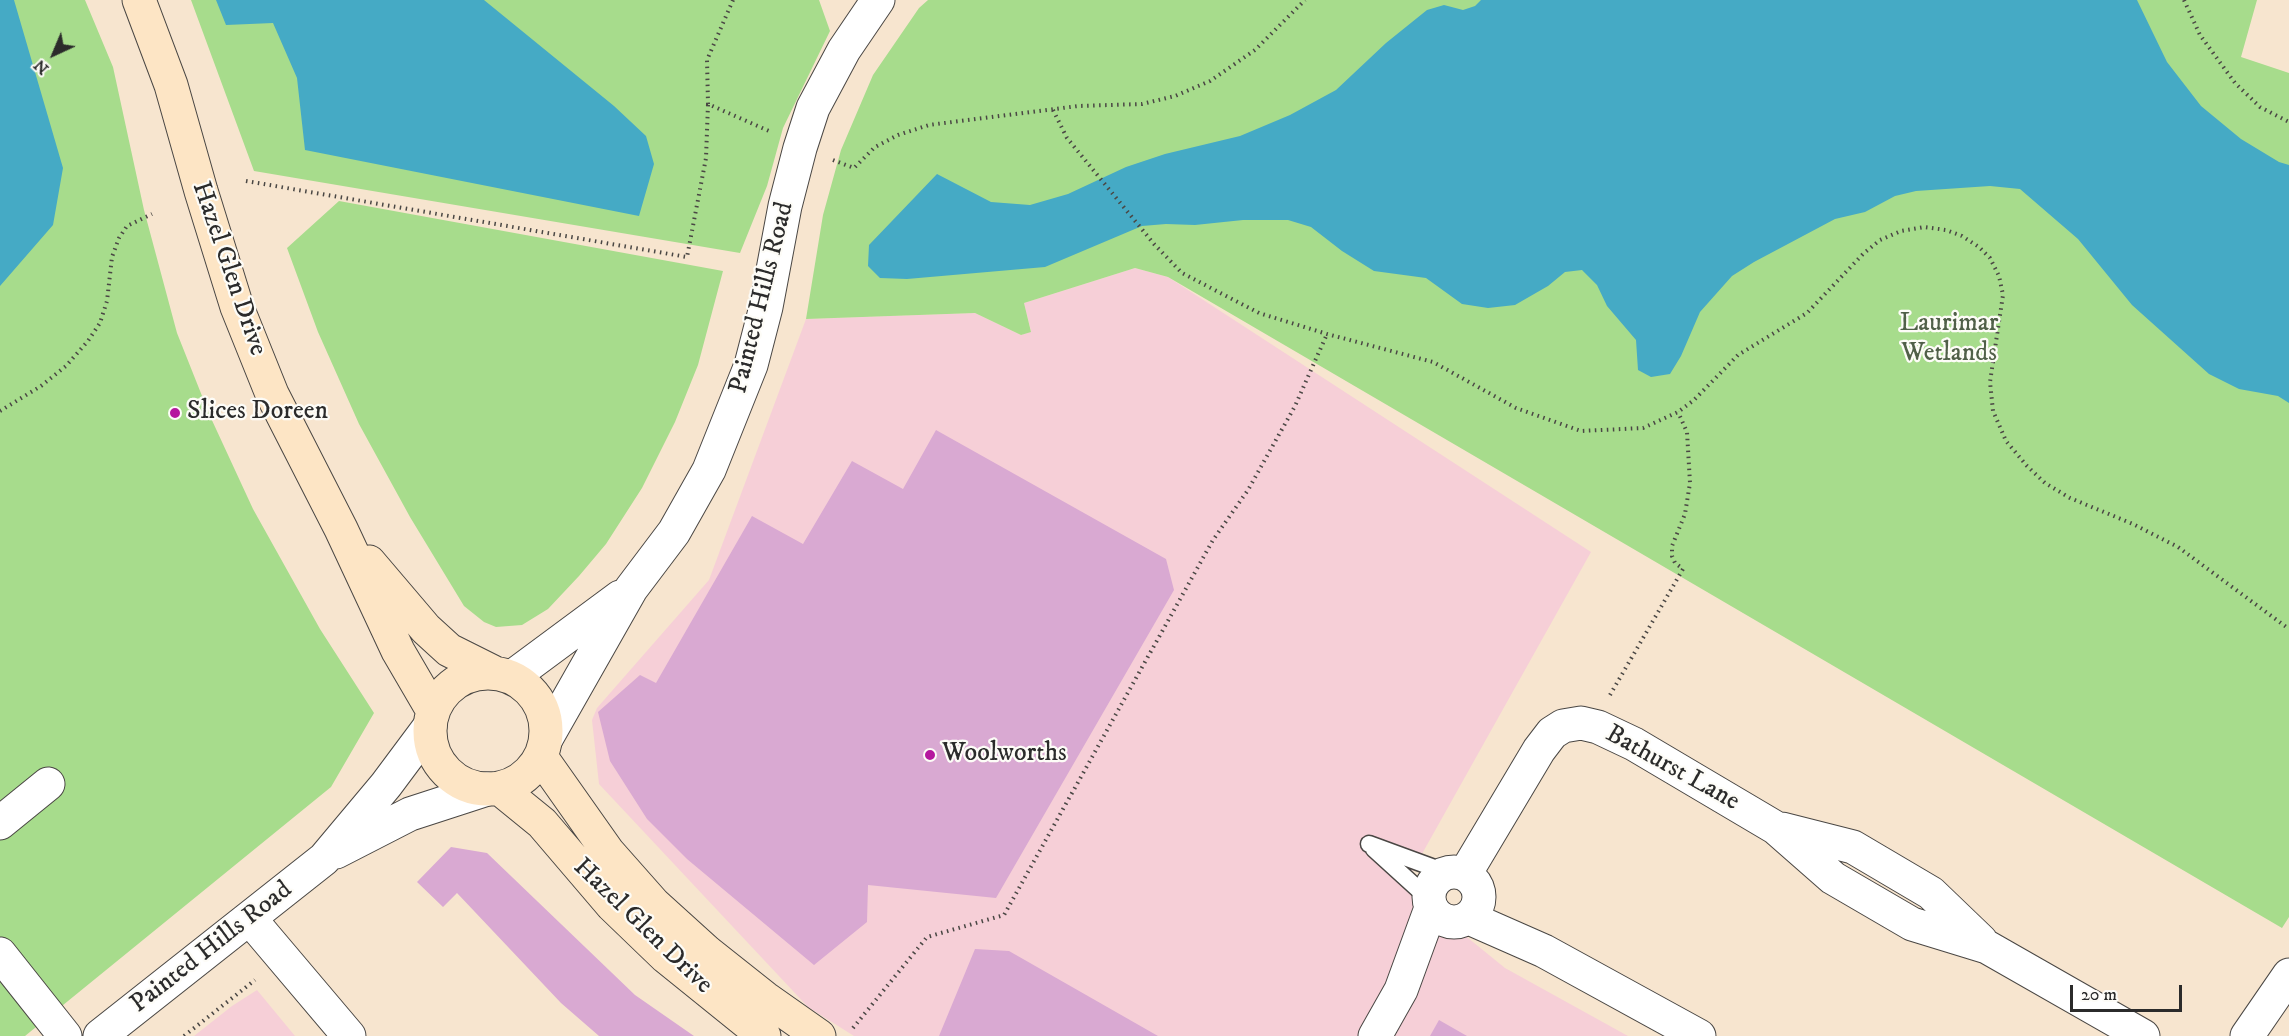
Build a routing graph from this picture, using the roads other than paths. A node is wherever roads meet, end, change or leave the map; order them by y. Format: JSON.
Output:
{"nodes":[{"id":1,"x":140,"y":0,"type":"edge"},
{"id":2,"x":878,"y":0,"type":"edge"},
{"id":3,"x":341,"y":529,"type":"junction"},
{"id":4,"x":632,"y":589,"type":"junction"},
{"id":5,"x":502,"y":675,"type":"junction"},
{"id":6,"x":431,"y":718,"type":"junction"},
{"id":7,"x":544,"y":747,"type":"junction"},
{"id":8,"x":48,"y":784,"type":"dead end"},
{"id":9,"x":493,"y":789,"type":"junction"},
{"id":10,"x":0,"y":823,"type":"edge"},
{"id":11,"x":324,"y":859,"type":"junction"},
{"id":12,"x":1463,"y":878,"type":"junction"},
{"id":13,"x":1430,"y":904,"type":"junction"},
{"id":14,"x":250,"y":919,"type":"junction"},
{"id":15,"x":1465,"y":920,"type":"junction"},
{"id":16,"x":1544,"y":951,"type":"junction"},
{"id":17,"x":0,"y":954,"type":"edge"},
{"id":18,"x":2289,"y":975,"type":"edge"},
{"id":19,"x":1401,"y":990,"type":"junction"},
{"id":20,"x":65,"y":1036,"type":"edge"},
{"id":21,"x":100,"y":1036,"type":"edge"},
{"id":22,"x":349,"y":1036,"type":"edge"},
{"id":23,"x":764,"y":1036,"type":"edge"},
{"id":24,"x":819,"y":1036,"type":"edge"},
{"id":25,"x":1375,"y":1036,"type":"edge"},
{"id":26,"x":1699,"y":1036,"type":"edge"},
{"id":27,"x":2143,"y":1036,"type":"edge"},
{"id":28,"x":2247,"y":1036,"type":"edge"}],
"edges":[{"from":1,"to":3,"type":"street","name":"Hazel Glen Drive"},
{"from":2,"to":4,"type":"street","name":"Painted Hills Road"},
{"from":3,"to":5,"type":"street","name":"Hazel Glen Drive"},
{"from":3,"to":6,"type":"street","name":"Hazel Glen Drive"},
{"from":4,"to":5,"type":"street","name":"Painted Hills Road"},
{"from":4,"to":7,"type":"street","name":"Painted Hills Road"},
{"from":5,"to":6,"type":"street"},
{"from":5,"to":7,"type":"street"},
{"from":6,"to":9,"type":"street"},
{"from":6,"to":11,"type":"street","name":"Painted Hills Road"},
{"from":7,"to":9,"type":"street"},
{"from":7,"to":24,"type":"street","name":"Hazel Glen Drive"},
{"from":8,"to":10,"type":"street"},
{"from":9,"to":11,"type":"street","name":"Painted Hills Road"},
{"from":9,"to":23,"type":"street","name":"Hazel Glen Drive"},
{"from":11,"to":14,"type":"street","name":"Painted Hills Road"},
{"from":12,"to":13,"type":"street"},
{"from":12,"to":13,"type":"lane"},
{"from":12,"to":15,"type":"street"},
{"from":12,"to":16,"type":"street"},
{"from":12,"to":27,"type":"street","name":"Bathurst Lane"},
{"from":13,"to":15,"type":"street"},
{"from":13,"to":19,"type":"street"},
{"from":14,"to":21,"type":"street","name":"Painted Hills Road"},
{"from":14,"to":22,"type":"street"},
{"from":15,"to":16,"type":"street"},
{"from":15,"to":19,"type":"street"},
{"from":16,"to":26,"type":"street"},
{"from":17,"to":20,"type":"street"},
{"from":18,"to":28,"type":"street"},
{"from":19,"to":25,"type":"street"}]}
